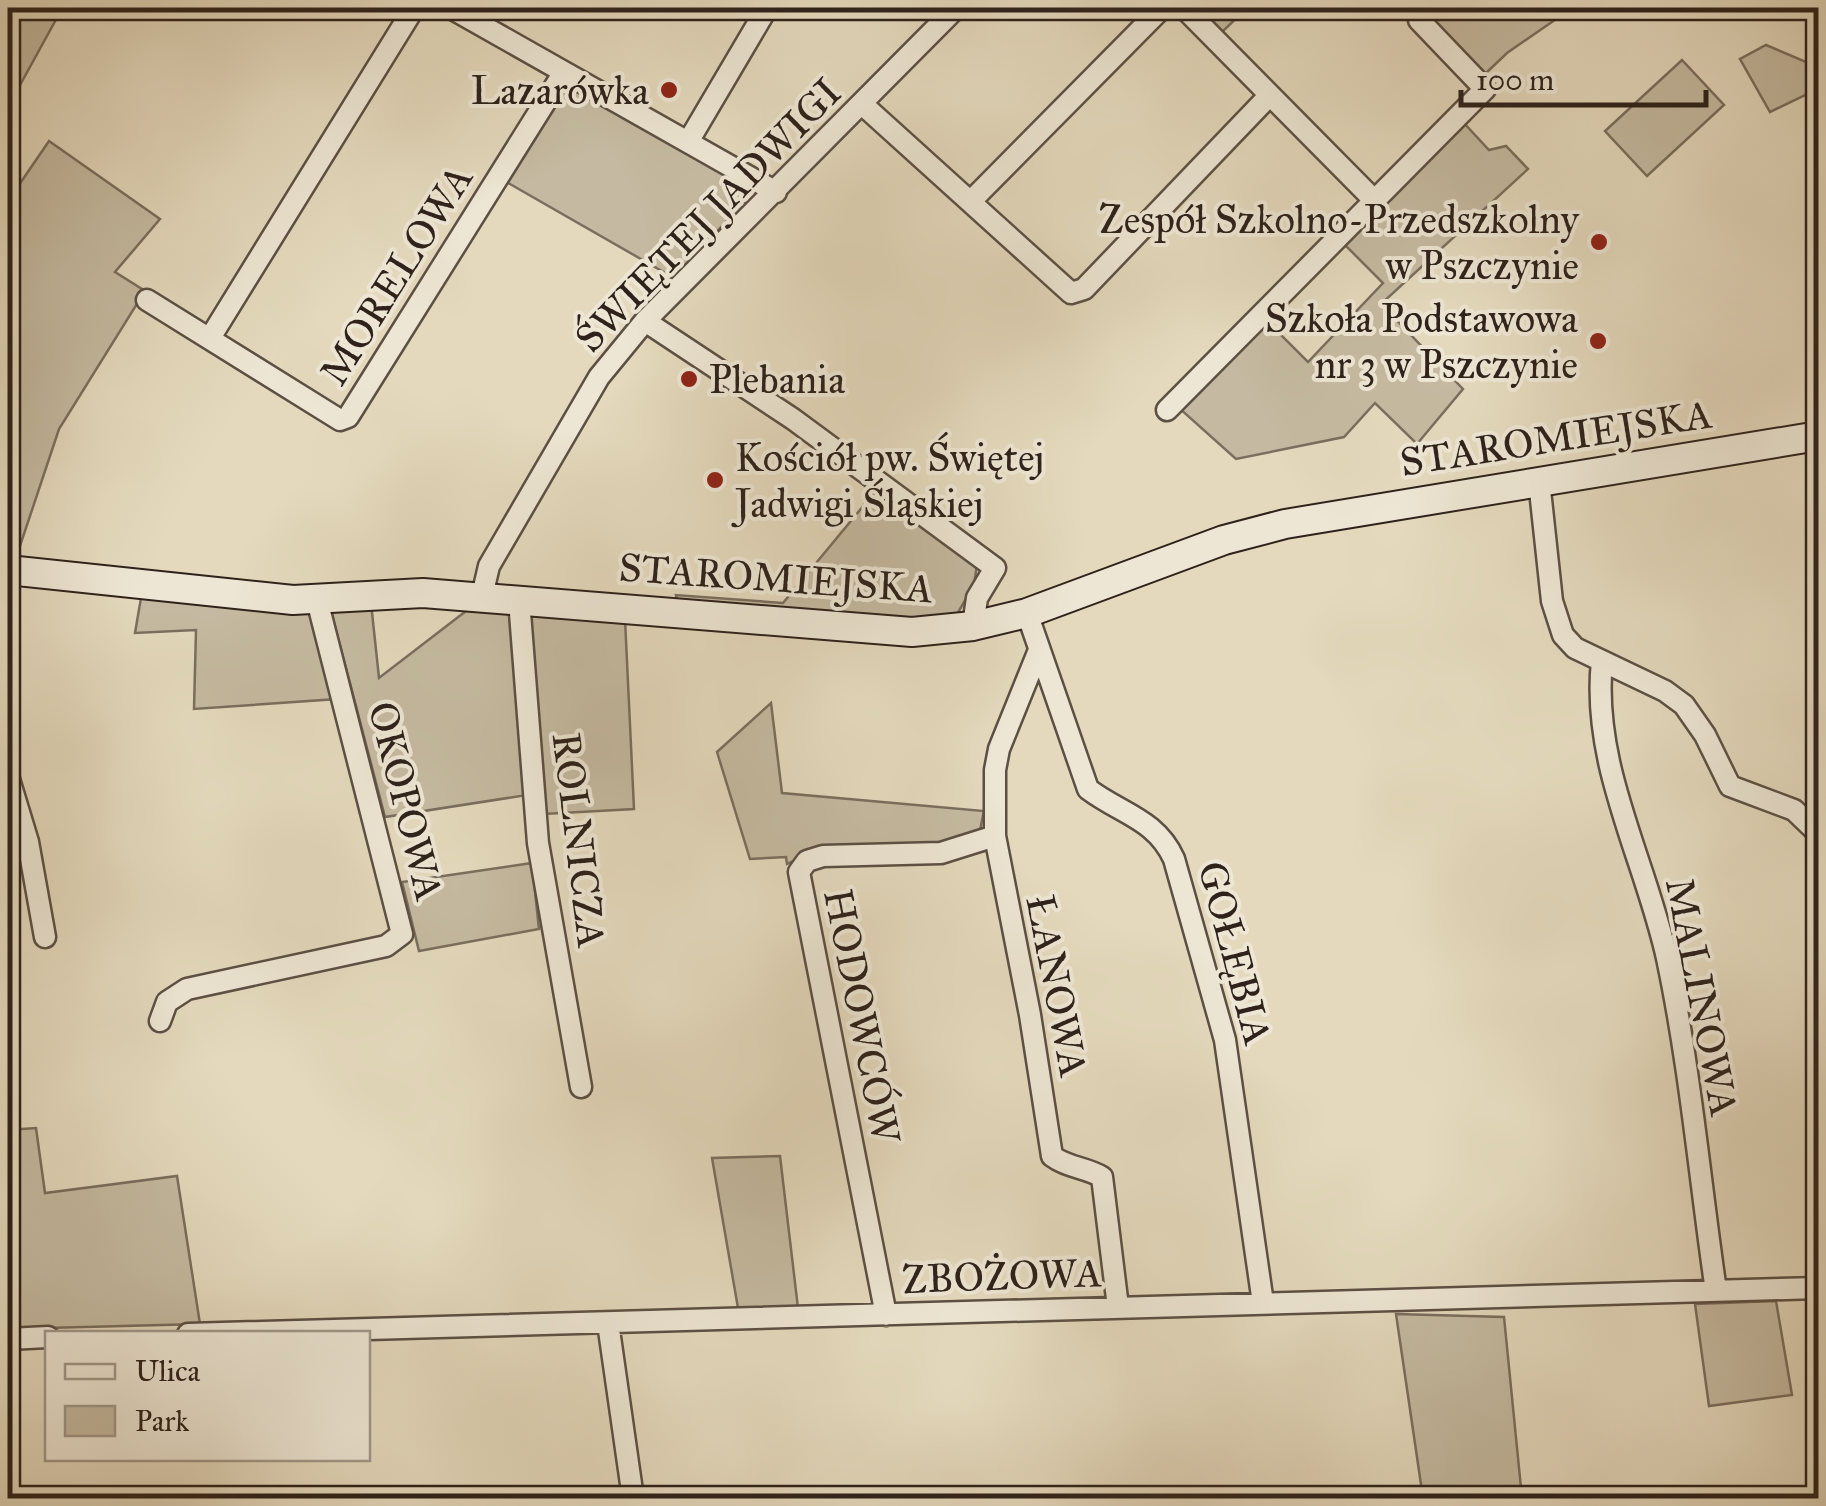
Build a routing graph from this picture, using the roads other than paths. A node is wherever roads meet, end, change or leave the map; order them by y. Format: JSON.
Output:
{"nodes":[{"id":1,"x":414,"y":8,"type":"edge"},
{"id":2,"x":451,"y":8,"type":"edge"},
{"id":3,"x":767,"y":8,"type":"edge"},
{"id":4,"x":956,"y":8,"type":"edge"},
{"id":5,"x":1162,"y":8,"type":"edge"},
{"id":6,"x":1184,"y":8,"type":"edge"},
{"id":7,"x":1418,"y":20,"type":"dead end"},
{"id":8,"x":564,"y":72,"type":"junction"},
{"id":9,"x":1270,"y":95,"type":"junction"},
{"id":10,"x":862,"y":104,"type":"junction"},
{"id":11,"x":688,"y":142,"type":"junction"},
{"id":12,"x":776,"y":192,"type":"junction"},
{"id":13,"x":1372,"y":198,"type":"junction"},
{"id":14,"x":972,"y":200,"type":"junction"},
{"id":15,"x":147,"y":300,"type":"dead end"},
{"id":16,"x":644,"y":321,"type":"junction"},
{"id":17,"x":210,"y":338,"type":"junction"},
{"id":18,"x":1167,"y":410,"type":"dead end"},
{"id":19,"x":1818,"y":436,"type":"edge"},
{"id":20,"x":1539,"y":481,"type":"junction"},
{"id":21,"x":8,"y":570,"type":"edge"},
{"id":22,"x":482,"y":596,"type":"junction"},
{"id":23,"x":317,"y":600,"type":"junction"},
{"id":24,"x":519,"y":600,"type":"junction"},
{"id":25,"x":1027,"y":613,"type":"junction"},
{"id":26,"x":973,"y":626,"type":"junction"},
{"id":27,"x":1039,"y":650,"type":"junction"},
{"id":28,"x":1602,"y":661,"type":"junction"},
{"id":29,"x":8,"y":776,"type":"edge"},
{"id":30,"x":1818,"y":833,"type":"edge"},
{"id":31,"x":995,"y":836,"type":"junction"},
{"id":32,"x":45,"y":937,"type":"dead end"},
{"id":33,"x":160,"y":1021,"type":"dead end"},
{"id":34,"x":581,"y":1087,"type":"dead end"},
{"id":35,"x":1818,"y":1288,"type":"edge"},
{"id":36,"x":1716,"y":1291,"type":"junction"},
{"id":37,"x":1263,"y":1303,"type":"junction"},
{"id":38,"x":1118,"y":1307,"type":"junction"},
{"id":39,"x":886,"y":1315,"type":"junction"},
{"id":40,"x":608,"y":1323,"type":"junction"},
{"id":41,"x":303,"y":1331,"type":"edge"},
{"id":42,"x":8,"y":1338,"type":"edge"},
{"id":43,"x":45,"y":1338,"type":"edge"},
{"id":44,"x":634,"y":1498,"type":"edge"}],
"edges":[{"from":1,"to":17,"type":"street"},
{"from":2,"to":8,"type":"street"},
{"from":3,"to":11,"type":"street"},
{"from":4,"to":10,"type":"street","name":"ŚWIĘTEJ JADWIGI"},
{"from":5,"to":14,"type":"street"},
{"from":6,"to":9,"type":"street"},
{"from":7,"to":13,"type":"street"},
{"from":8,"to":11,"type":"street"},
{"from":8,"to":17,"type":"street","name":"MORELOWA"},
{"from":9,"to":13,"type":"street"},
{"from":9,"to":14,"type":"street"},
{"from":10,"to":12,"type":"street","name":"ŚWIĘTEJ JADWIGI"},
{"from":10,"to":14,"type":"street"},
{"from":11,"to":12,"type":"street"},
{"from":12,"to":16,"type":"street","name":"ŚWIĘTEJ JADWIGI"},
{"from":13,"to":18,"type":"street"},
{"from":15,"to":17,"type":"street","name":"MORELOWA"},
{"from":16,"to":22,"type":"street","name":"ŚWIĘTEJ JADWIGI"},
{"from":16,"to":26,"type":"street"},
{"from":19,"to":20,"type":"street","name":"STAROMIEJSKA"},
{"from":20,"to":25,"type":"street","name":"STAROMIEJSKA"},
{"from":20,"to":28,"type":"street"},
{"from":21,"to":23,"type":"street","name":"STAROMIEJSKA"},
{"from":22,"to":23,"type":"street","name":"STAROMIEJSKA"},
{"from":22,"to":24,"type":"street","name":"STAROMIEJSKA"},
{"from":23,"to":33,"type":"street","name":"OKOPOWA"},
{"from":24,"to":26,"type":"street","name":"STAROMIEJSKA"},
{"from":24,"to":34,"type":"street","name":"ROLNICZA"},
{"from":25,"to":26,"type":"street","name":"STAROMIEJSKA"},
{"from":25,"to":27,"type":"street","name":"GOŁĘBIA"},
{"from":27,"to":31,"type":"street","name":"ŁANOWA"},
{"from":27,"to":37,"type":"street","name":"GOŁĘBIA"},
{"from":28,"to":30,"type":"street"},
{"from":28,"to":36,"type":"street","name":"MALINOWA"},
{"from":29,"to":32,"type":"street"},
{"from":31,"to":38,"type":"street","name":"ŁANOWA"},
{"from":31,"to":39,"type":"street","name":"HODOWCÓW"},
{"from":35,"to":36,"type":"street","name":"ZBOŻOWA"},
{"from":36,"to":37,"type":"street","name":"ZBOŻOWA"},
{"from":37,"to":38,"type":"street","name":"ZBOŻOWA"},
{"from":38,"to":39,"type":"street","name":"ZBOŻOWA"},
{"from":39,"to":40,"type":"street","name":"ZBOŻOWA"},
{"from":40,"to":41,"type":"street","name":"ZBOŻOWA"},
{"from":40,"to":44,"type":"street"},
{"from":42,"to":43,"type":"street"}]}
